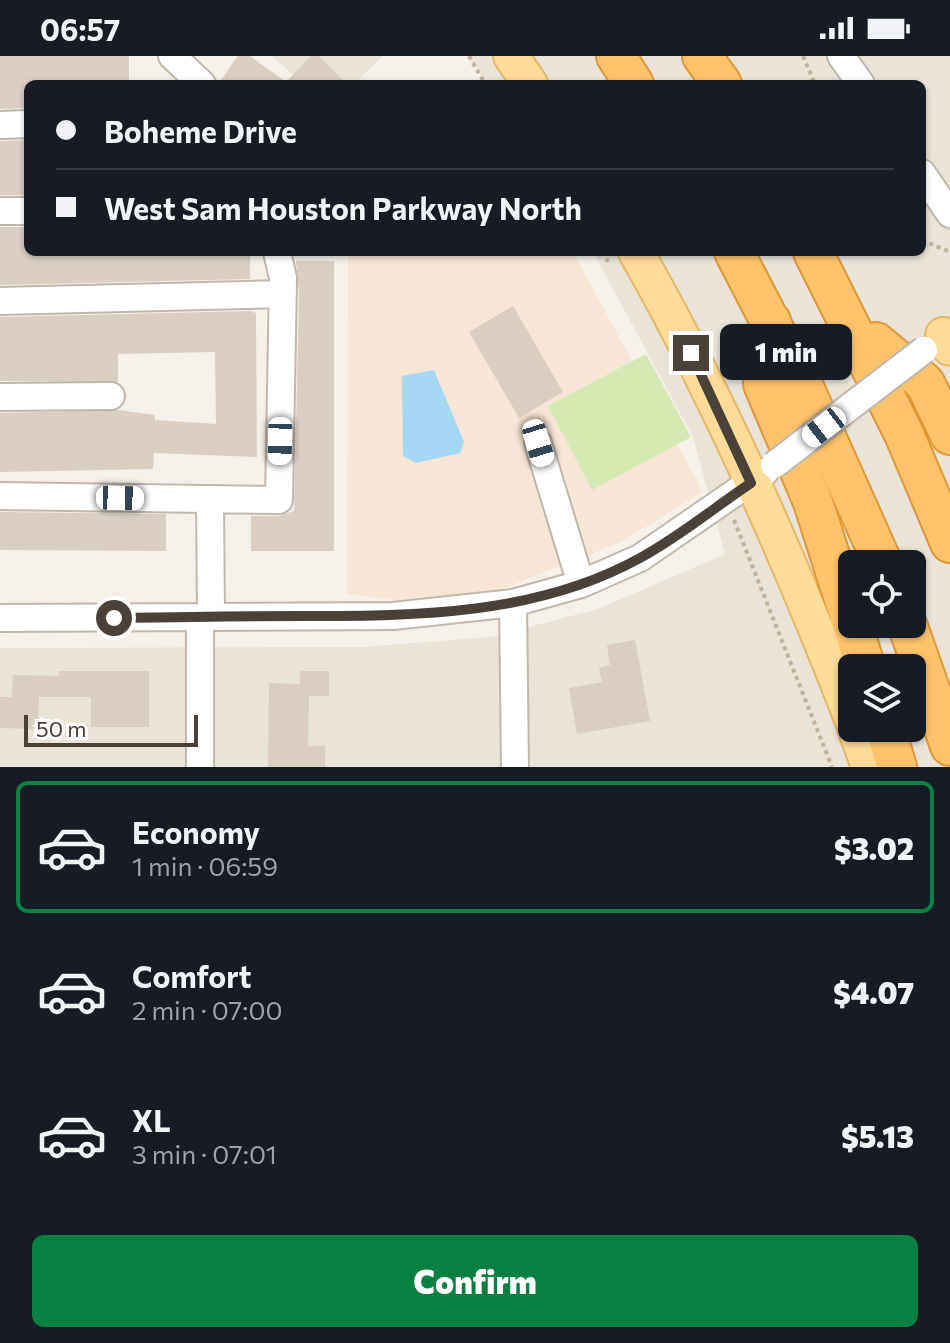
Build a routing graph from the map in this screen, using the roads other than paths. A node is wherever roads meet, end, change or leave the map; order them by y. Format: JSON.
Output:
{"nodes":[{"id":1,"x":172,"y":56,"type":"edge"},
{"id":2,"x":511,"y":56,"type":"edge"},
{"id":3,"x":616,"y":56,"type":"edge"},
{"id":4,"x":702,"y":56,"type":"edge"},
{"id":5,"x":841,"y":56,"type":"edge"},
{"id":6,"x":198,"y":80,"type":"edge"},
{"id":7,"x":527,"y":80,"type":"edge"},
{"id":8,"x":631,"y":80,"type":"edge"},
{"id":9,"x":719,"y":80,"type":"edge"},
{"id":10,"x":858,"y":80,"type":"edge"},
{"id":11,"x":24,"y":124,"type":"edge"},
{"id":12,"x":0,"y":125,"type":"edge"},
{"id":13,"x":926,"y":179,"type":"edge"},
{"id":14,"x":0,"y":211,"type":"edge"},
{"id":15,"x":24,"y":211,"type":"edge"},
{"id":16,"x":950,"y":214,"type":"edge"},
{"id":17,"x":278,"y":256,"type":"edge"},
{"id":18,"x":638,"y":256,"type":"edge"},
{"id":19,"x":736,"y":256,"type":"edge"},
{"id":20,"x":815,"y":256,"type":"edge"},
{"id":21,"x":283,"y":294,"type":"junction"},
{"id":22,"x":0,"y":301,"type":"edge"},
{"id":23,"x":771,"y":321,"type":"junction"},
{"id":24,"x":850,"y":321,"type":"junction"},
{"id":25,"x":942,"y":341,"type":"edge"},
{"id":26,"x":111,"y":396,"type":"dead end"},
{"id":27,"x":0,"y":397,"type":"edge"},
{"id":28,"x":950,"y":435,"type":"edge"},
{"id":29,"x":538,"y":443,"type":"dead end"},
{"id":30,"x":763,"y":474,"type":"junction"},
{"id":31,"x":0,"y":496,"type":"edge"},
{"id":32,"x":210,"y":499,"type":"junction"},
{"id":33,"x":950,"y":543,"type":"edge"},
{"id":34,"x":877,"y":550,"type":"edge"},
{"id":35,"x":581,"y":584,"type":"junction"},
{"id":36,"x":513,"y":603,"type":"junction"},
{"id":37,"x":206,"y":617,"type":"junction"},
{"id":38,"x":0,"y":618,"type":"edge"},
{"id":39,"x":912,"y":638,"type":"edge"},
{"id":40,"x":862,"y":654,"type":"edge"},
{"id":41,"x":838,"y":680,"type":"edge"},
{"id":42,"x":860,"y":742,"type":"edge"},
{"id":43,"x":889,"y":742,"type":"edge"},
{"id":44,"x":950,"y":746,"type":"edge"},
{"id":45,"x":200,"y":767,"type":"edge"},
{"id":46,"x":515,"y":767,"type":"edge"},
{"id":47,"x":869,"y":767,"type":"edge"},
{"id":48,"x":897,"y":767,"type":"edge"}],
"edges":[{"from":1,"to":6,"type":"street"},
{"from":2,"to":7,"type":"main road"},
{"from":3,"to":8,"type":"highway"},
{"from":4,"to":9,"type":"highway"},
{"from":5,"to":10,"type":"street"},
{"from":11,"to":12,"type":"street"},
{"from":13,"to":16,"type":"street"},
{"from":14,"to":15,"type":"street"},
{"from":17,"to":21,"type":"street"},
{"from":18,"to":30,"type":"main road"},
{"from":19,"to":23,"type":"highway"},
{"from":20,"to":24,"type":"highway"},
{"from":21,"to":22,"type":"street"},
{"from":21,"to":32,"type":"street"},
{"from":23,"to":34,"type":"highway"},
{"from":23,"to":40,"type":"highway"},
{"from":24,"to":28,"type":"highway"},
{"from":24,"to":33,"type":"highway"},
{"from":25,"to":30,"type":"street","bridge":true},
{"from":26,"to":27,"type":"street"},
{"from":29,"to":35,"type":"street"},
{"from":30,"to":35,"type":"street"},
{"from":30,"to":41,"type":"main road"},
{"from":31,"to":32,"type":"street"},
{"from":32,"to":37,"type":"street"},
{"from":35,"to":36,"type":"street"},
{"from":36,"to":37,"type":"street"},
{"from":36,"to":46,"type":"street"},
{"from":37,"to":38,"type":"street"},
{"from":37,"to":45,"type":"street"},
{"from":39,"to":44,"type":"highway"},
{"from":42,"to":47,"type":"main road"},
{"from":43,"to":48,"type":"highway"}]}
